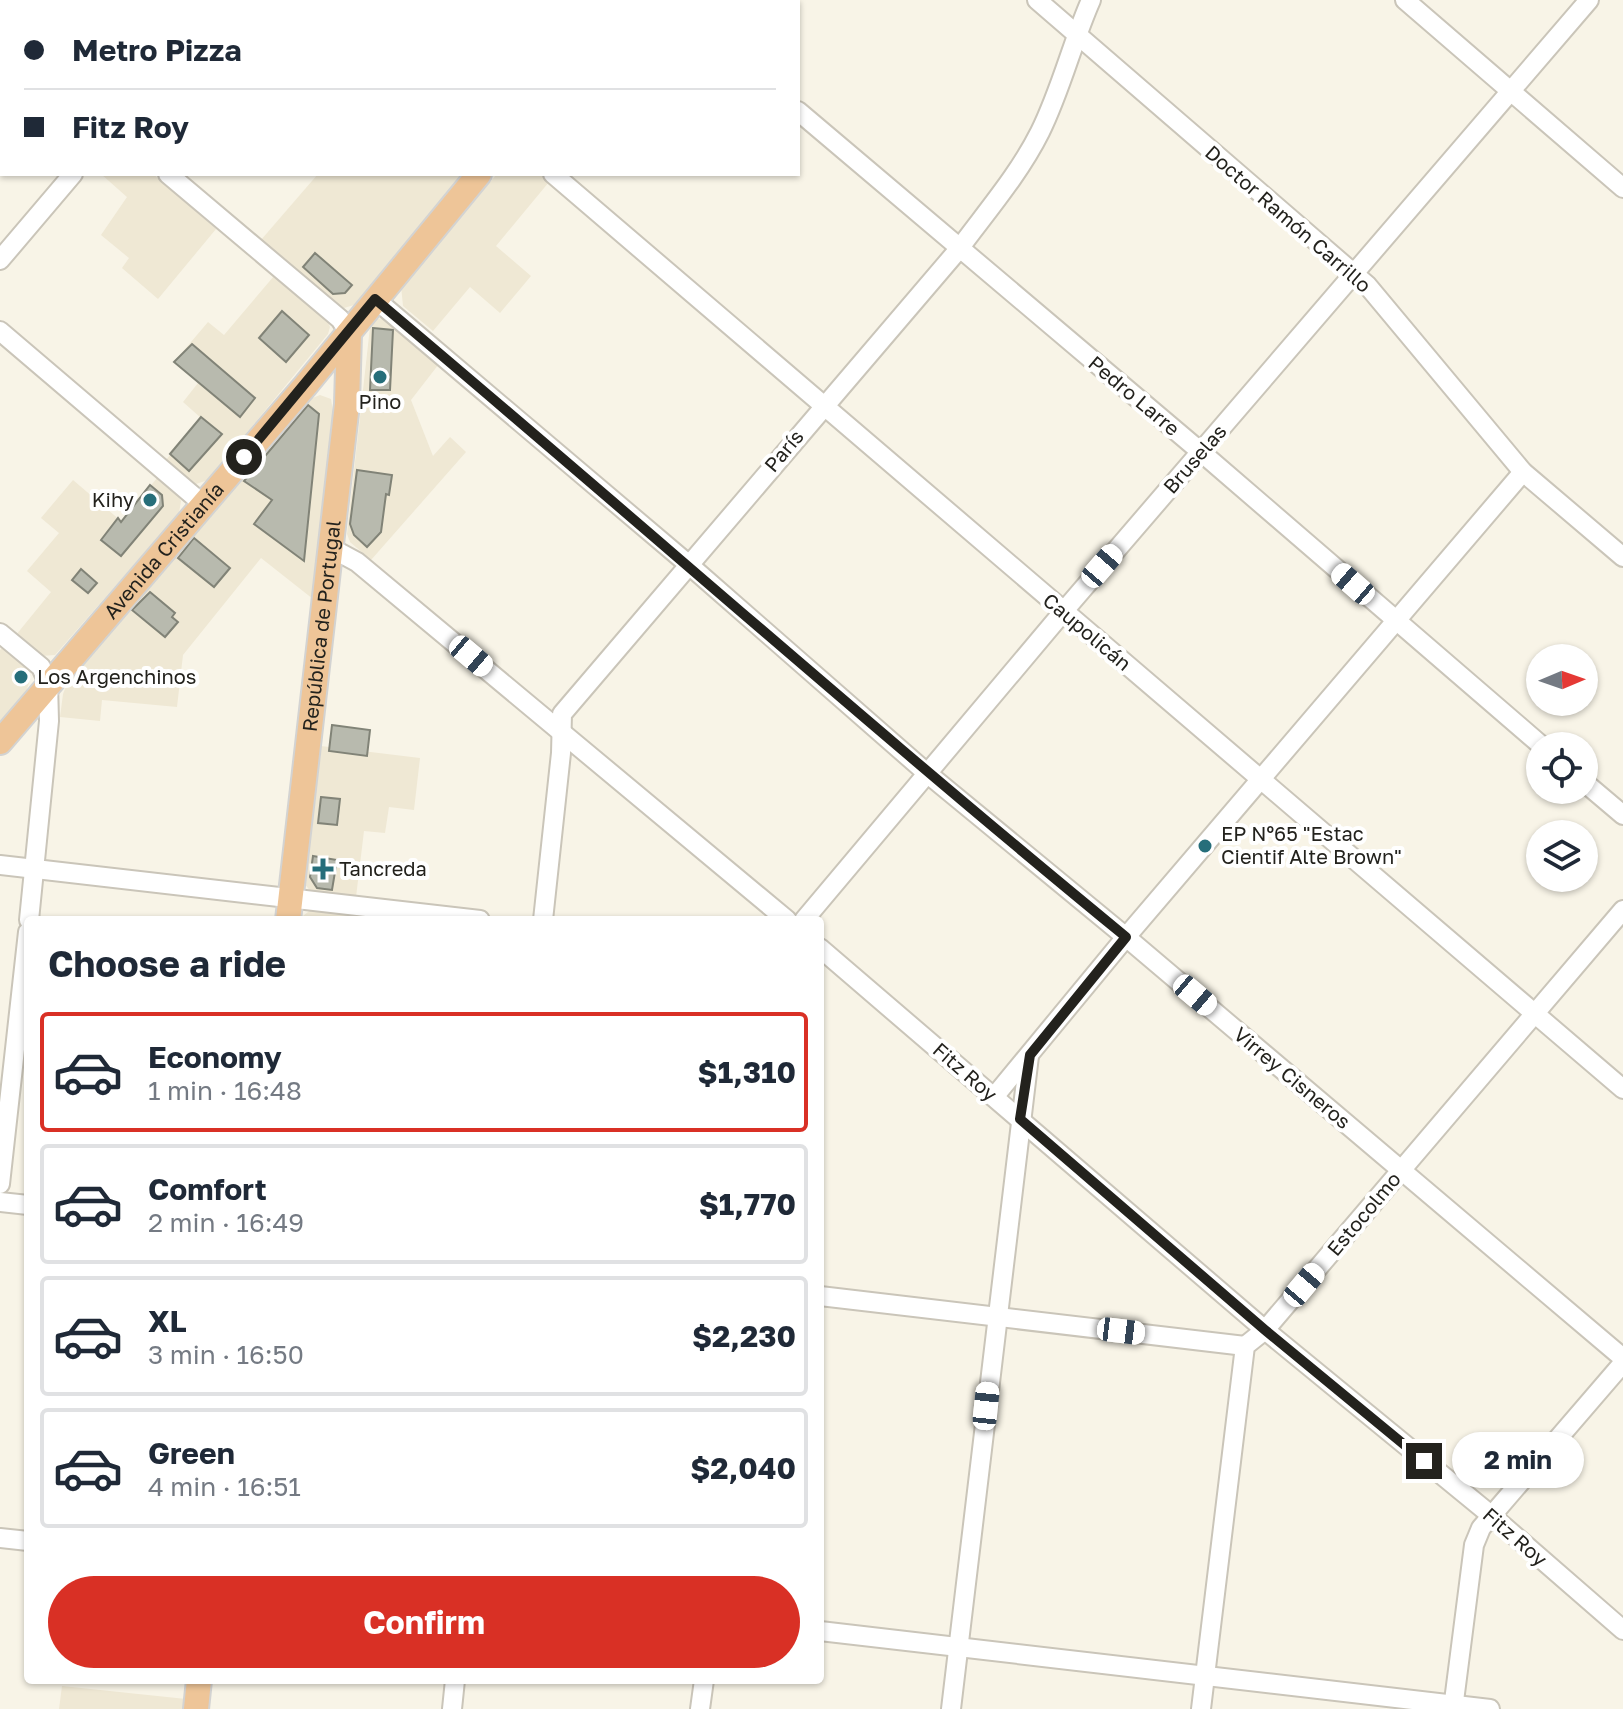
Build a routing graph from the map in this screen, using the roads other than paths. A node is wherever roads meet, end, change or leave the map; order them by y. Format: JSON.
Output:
{"nodes":[{"id":1,"x":1037,"y":0,"type":"edge"},
{"id":2,"x":1091,"y":0,"type":"edge"},
{"id":3,"x":1405,"y":0,"type":"edge"},
{"id":4,"x":1589,"y":0,"type":"edge"},
{"id":5,"x":1076,"y":34,"type":"junction"},
{"id":6,"x":1511,"y":92,"type":"junction"},
{"id":7,"x":800,"y":113,"type":"edge"},
{"id":8,"x":71,"y":176,"type":"edge"},
{"id":9,"x":170,"y":176,"type":"edge"},
{"id":10,"x":477,"y":176,"type":"edge"},
{"id":11,"x":555,"y":176,"type":"edge"},
{"id":12,"x":1623,"y":188,"type":"edge"},
{"id":13,"x":959,"y":249,"type":"junction"},
{"id":14,"x":0,"y":260,"type":"edge"},
{"id":15,"x":1354,"y":273,"type":"junction"},
{"id":16,"x":375,"y":299,"type":"junction"},
{"id":17,"x":0,"y":331,"type":"edge"},
{"id":18,"x":349,"y":333,"type":"junction"},
{"id":19,"x":823,"y":405,"type":"junction"},
{"id":20,"x":1201,"y":452,"type":"junction"},
{"id":21,"x":1523,"y":472,"type":"junction"},
{"id":22,"x":203,"y":504,"type":"junction"},
{"id":23,"x":331,"y":548,"type":"junction"},
{"id":24,"x":1623,"y":557,"type":"edge"},
{"id":25,"x":688,"y":564,"type":"junction"},
{"id":26,"x":1063,"y":612,"type":"junction"},
{"id":27,"x":1396,"y":622,"type":"junction"},
{"id":28,"x":0,"y":633,"type":"edge"},
{"id":29,"x":48,"y":683,"type":"junction"},
{"id":30,"x":562,"y":731,"type":"junction"},
{"id":31,"x":1526,"y":732,"type":"edge"},
{"id":32,"x":0,"y":742,"type":"edge"},
{"id":33,"x":928,"y":774,"type":"junction"},
{"id":34,"x":1263,"y":780,"type":"junction"},
{"id":35,"x":1598,"y":794,"type":"edge"},
{"id":36,"x":1623,"y":815,"type":"edge"},
{"id":37,"x":0,"y":865,"type":"edge"},
{"id":38,"x":35,"y":869,"type":"junction"},
{"id":39,"x":289,"y":909,"type":"edge"},
{"id":40,"x":1623,"y":910,"type":"edge"},
{"id":41,"x":29,"y":916,"type":"edge"},
{"id":42,"x":411,"y":916,"type":"edge"},
{"id":43,"x":543,"y":916,"type":"edge"},
{"id":44,"x":782,"y":916,"type":"edge"},
{"id":45,"x":807,"y":916,"type":"edge"},
{"id":46,"x":1126,"y":937,"type":"junction"},
{"id":47,"x":824,"y":951,"type":"edge"},
{"id":48,"x":24,"y":968,"type":"edge"},
{"id":49,"x":1535,"y":1015,"type":"junction"},
{"id":50,"x":1030,"y":1055,"type":"junction"},
{"id":51,"x":1623,"y":1089,"type":"edge"},
{"id":52,"x":994,"y":1097,"type":"junction"},
{"id":53,"x":1020,"y":1119,"type":"junction"},
{"id":54,"x":1401,"y":1171,"type":"junction"},
{"id":55,"x":0,"y":1184,"type":"edge"},
{"id":56,"x":0,"y":1202,"type":"edge"},
{"id":57,"x":24,"y":1205,"type":"edge"},
{"id":58,"x":824,"y":1296,"type":"edge"},
{"id":59,"x":996,"y":1316,"type":"junction"},
{"id":60,"x":1265,"y":1330,"type":"junction"},
{"id":61,"x":1245,"y":1346,"type":"junction"},
{"id":62,"x":1623,"y":1360,"type":"edge"},
{"id":63,"x":1492,"y":1516,"type":"junction"},
{"id":64,"x":0,"y":1538,"type":"edge"},
{"id":65,"x":24,"y":1541,"type":"edge"},
{"id":66,"x":1623,"y":1630,"type":"edge"},
{"id":67,"x":824,"y":1631,"type":"edge"},
{"id":68,"x":959,"y":1646,"type":"junction"},
{"id":69,"x":1205,"y":1675,"type":"junction"},
{"id":70,"x":199,"y":1684,"type":"edge"},
{"id":71,"x":455,"y":1684,"type":"edge"},
{"id":72,"x":703,"y":1684,"type":"edge"},
{"id":73,"x":1453,"y":1707,"type":"edge"},
{"id":74,"x":196,"y":1709,"type":"edge"},
{"id":75,"x":452,"y":1709,"type":"edge"},
{"id":76,"x":700,"y":1709,"type":"edge"},
{"id":77,"x":951,"y":1709,"type":"edge"},
{"id":78,"x":1201,"y":1709,"type":"edge"},
{"id":79,"x":1490,"y":1709,"type":"edge"}],
"edges":[{"from":1,"to":5,"type":"street","name":"Doctor Ramón Carrillo"},
{"from":2,"to":5,"type":"street","name":"París"},
{"from":3,"to":6,"type":"street"},
{"from":4,"to":6,"type":"street","name":"Bruselas"},
{"from":5,"to":13,"type":"street","name":"París"},
{"from":5,"to":15,"type":"street","name":"Doctor Ramón Carrillo"},
{"from":6,"to":12,"type":"street"},
{"from":6,"to":15,"type":"street","name":"Bruselas"},
{"from":7,"to":13,"type":"street","name":"Pedro Larre"},
{"from":8,"to":14,"type":"street"},
{"from":9,"to":18,"type":"street"},
{"from":10,"to":16,"type":"main road","name":"Avenida Cristianía"},
{"from":11,"to":19,"type":"street","name":"Caupolicán"},
{"from":13,"to":19,"type":"street","name":"París"},
{"from":13,"to":20,"type":"street","name":"Pedro Larre"},
{"from":15,"to":20,"type":"street","name":"Bruselas"},
{"from":15,"to":21,"type":"street","name":"Doctor Ramón Carrillo"},
{"from":16,"to":18,"type":"main road","name":"Avenida Cristianía"},
{"from":16,"to":25,"type":"street","name":"Virrey Cisneros"},
{"from":17,"to":22,"type":"street"},
{"from":18,"to":22,"type":"main road","name":"Avenida Cristianía"},
{"from":18,"to":23,"type":"main road","name":"República de Portugal"},
{"from":19,"to":25,"type":"street","name":"París"},
{"from":19,"to":26,"type":"street","name":"Caupolicán"},
{"from":20,"to":26,"type":"street","name":"Bruselas"},
{"from":20,"to":27,"type":"street","name":"Pedro Larre"},
{"from":21,"to":24,"type":"street","name":"Doctor Ramón Carrillo"},
{"from":21,"to":27,"type":"street"},
{"from":22,"to":29,"type":"main road","name":"Avenida Cristianía"},
{"from":23,"to":30,"type":"street"},
{"from":23,"to":39,"type":"main road","name":"República de Portugal"},
{"from":25,"to":30,"type":"street","name":"París"},
{"from":25,"to":33,"type":"street","name":"Virrey Cisneros"},
{"from":26,"to":33,"type":"street","name":"Bruselas"},
{"from":26,"to":34,"type":"street","name":"Caupolicán"},
{"from":27,"to":31,"type":"street","name":"Pedro Larre"},
{"from":27,"to":34,"type":"street"},
{"from":28,"to":29,"type":"street"},
{"from":29,"to":32,"type":"main road","name":"Avenida Cristianía"},
{"from":29,"to":38,"type":"street"},
{"from":30,"to":43,"type":"street","name":"París"},
{"from":30,"to":44,"type":"street"},
{"from":33,"to":45,"type":"street","name":"Bruselas"},
{"from":33,"to":46,"type":"street","name":"Virrey Cisneros"},
{"from":34,"to":46,"type":"street"},
{"from":34,"to":49,"type":"street","name":"Caupolicán"},
{"from":35,"to":36,"type":"street"},
{"from":37,"to":38,"type":"street"},
{"from":38,"to":39,"type":"street"},
{"from":38,"to":41,"type":"street"},
{"from":39,"to":42,"type":"street"},
{"from":40,"to":49,"type":"street","name":"Estocolmo"},
{"from":46,"to":50,"type":"street"},
{"from":46,"to":54,"type":"street","name":"Virrey Cisneros"},
{"from":47,"to":52,"type":"street","name":"Fitz Roy"},
{"from":48,"to":55,"type":"street"},
{"from":49,"to":51,"type":"street","name":"Caupolicán"},
{"from":49,"to":54,"type":"street","name":"Estocolmo"},
{"from":50,"to":52,"type":"street"},
{"from":50,"to":53,"type":"street"},
{"from":52,"to":53,"type":"street","name":"Fitz Roy"},
{"from":53,"to":59,"type":"street"},
{"from":53,"to":60,"type":"street","name":"Fitz Roy"},
{"from":54,"to":60,"type":"street","name":"Estocolmo"},
{"from":54,"to":62,"type":"street","name":"Virrey Cisneros"},
{"from":56,"to":57,"type":"street"},
{"from":58,"to":59,"type":"street"},
{"from":59,"to":61,"type":"street"},
{"from":59,"to":68,"type":"street"},
{"from":60,"to":61,"type":"street","name":"Estocolmo"},
{"from":60,"to":63,"type":"street","name":"Fitz Roy"},
{"from":61,"to":69,"type":"street"},
{"from":62,"to":63,"type":"street"},
{"from":63,"to":66,"type":"street","name":"Fitz Roy"},
{"from":63,"to":73,"type":"street"},
{"from":64,"to":65,"type":"street"},
{"from":67,"to":68,"type":"street"},
{"from":68,"to":69,"type":"street"},
{"from":68,"to":77,"type":"street"},
{"from":69,"to":73,"type":"street"},
{"from":69,"to":78,"type":"street"},
{"from":70,"to":74,"type":"main road"},
{"from":71,"to":75,"type":"street"},
{"from":72,"to":76,"type":"street"},
{"from":73,"to":79,"type":"street"}]}
